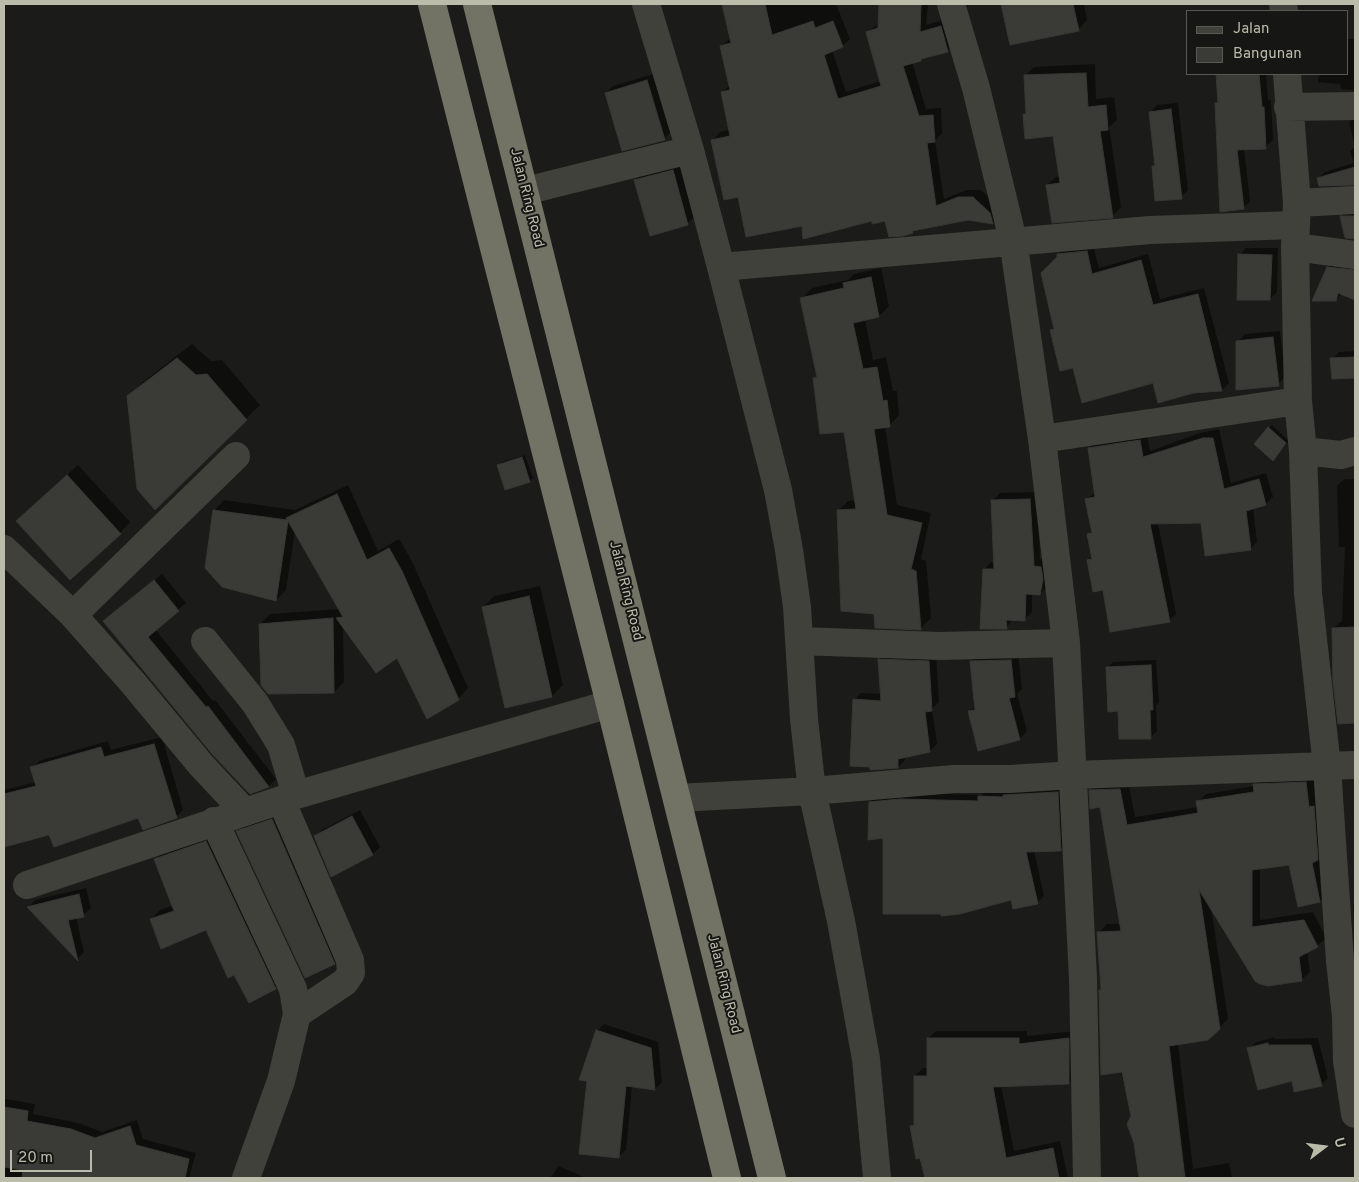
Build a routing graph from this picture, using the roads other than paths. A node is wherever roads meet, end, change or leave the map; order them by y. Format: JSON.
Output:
{"nodes":[{"id":1,"x":432,"y":4,"type":"edge"},
{"id":2,"x":478,"y":4,"type":"edge"},
{"id":3,"x":646,"y":4,"type":"edge"},
{"id":4,"x":951,"y":4,"type":"edge"},
{"id":5,"x":1286,"y":75,"type":"edge"},
{"id":6,"x":1355,"y":106,"type":"edge"},
{"id":7,"x":1288,"y":107,"type":"junction"},
{"id":8,"x":690,"y":150,"type":"junction"},
{"id":9,"x":525,"y":191,"type":"junction"},
{"id":10,"x":1355,"y":200,"type":"edge"},
{"id":11,"x":1295,"y":225,"type":"junction"},
{"id":12,"x":1013,"y":240,"type":"junction"},
{"id":13,"x":1355,"y":255,"type":"edge"},
{"id":14,"x":721,"y":267,"type":"junction"},
{"id":15,"x":1298,"y":401,"type":"junction"},
{"id":16,"x":1042,"y":439,"type":"junction"},
{"id":17,"x":1303,"y":451,"type":"junction"},
{"id":18,"x":1355,"y":451,"type":"edge"},
{"id":19,"x":236,"y":456,"type":"dead end"},
{"id":20,"x":4,"y":549,"type":"edge"},
{"id":21,"x":73,"y":615,"type":"junction"},
{"id":22,"x":205,"y":641,"type":"dead end"},
{"id":23,"x":800,"y":642,"type":"junction"},
{"id":24,"x":1066,"y":643,"type":"junction"},
{"id":25,"x":610,"y":704,"type":"junction"},
{"id":26,"x":1355,"y":765,"type":"edge"},
{"id":27,"x":1327,"y":768,"type":"junction"},
{"id":28,"x":1074,"y":774,"type":"junction"},
{"id":29,"x":812,"y":791,"type":"junction"},
{"id":30,"x":289,"y":798,"type":"junction"},
{"id":31,"x":677,"y":798,"type":"junction"},
{"id":32,"x":244,"y":811,"type":"junction"},
{"id":33,"x":214,"y":822,"type":"junction"},
{"id":34,"x":27,"y":885,"type":"dead end"},
{"id":35,"x":297,"y":1014,"type":"junction"},
{"id":36,"x":1351,"y":1016,"type":"edge"},
{"id":37,"x":1355,"y":1107,"type":"edge"},
{"id":38,"x":246,"y":1178,"type":"edge"},
{"id":39,"x":727,"y":1178,"type":"edge"},
{"id":40,"x":772,"y":1178,"type":"edge"},
{"id":41,"x":877,"y":1178,"type":"edge"},
{"id":42,"x":1087,"y":1178,"type":"edge"}],
"edges":[{"from":1,"to":25,"type":"highway"},
{"from":2,"to":9,"type":"highway","name":"Jalan Ring Road"},
{"from":3,"to":8,"type":"street"},
{"from":4,"to":12,"type":"street"},
{"from":5,"to":7,"type":"street"},
{"from":6,"to":7,"type":"street"},
{"from":7,"to":11,"type":"street"},
{"from":8,"to":9,"type":"street"},
{"from":8,"to":14,"type":"street"},
{"from":9,"to":31,"type":"highway","name":"Jalan Ring Road"},
{"from":10,"to":11,"type":"street"},
{"from":11,"to":12,"type":"street"},
{"from":11,"to":13,"type":"street"},
{"from":11,"to":15,"type":"street"},
{"from":12,"to":14,"type":"street"},
{"from":12,"to":16,"type":"street"},
{"from":14,"to":23,"type":"street"},
{"from":15,"to":16,"type":"street"},
{"from":15,"to":17,"type":"street"},
{"from":16,"to":24,"type":"street"},
{"from":17,"to":18,"type":"street"},
{"from":17,"to":27,"type":"street"},
{"from":19,"to":21,"type":"street"},
{"from":20,"to":21,"type":"street"},
{"from":21,"to":32,"type":"street"},
{"from":22,"to":30,"type":"street"},
{"from":23,"to":24,"type":"street"},
{"from":23,"to":29,"type":"street"},
{"from":24,"to":28,"type":"street"},
{"from":25,"to":30,"type":"street"},
{"from":25,"to":39,"type":"highway"},
{"from":26,"to":27,"type":"street"},
{"from":27,"to":28,"type":"street"},
{"from":27,"to":36,"type":"street"},
{"from":28,"to":29,"type":"street"},
{"from":28,"to":42,"type":"street"},
{"from":29,"to":31,"type":"street"},
{"from":29,"to":41,"type":"street"},
{"from":30,"to":32,"type":"street"},
{"from":30,"to":35,"type":"street"},
{"from":31,"to":40,"type":"highway","name":"Jalan Ring Road"},
{"from":32,"to":33,"type":"street"},
{"from":33,"to":34,"type":"street"},
{"from":33,"to":35,"type":"street"},
{"from":35,"to":38,"type":"street"},
{"from":36,"to":37,"type":"street"}]}
